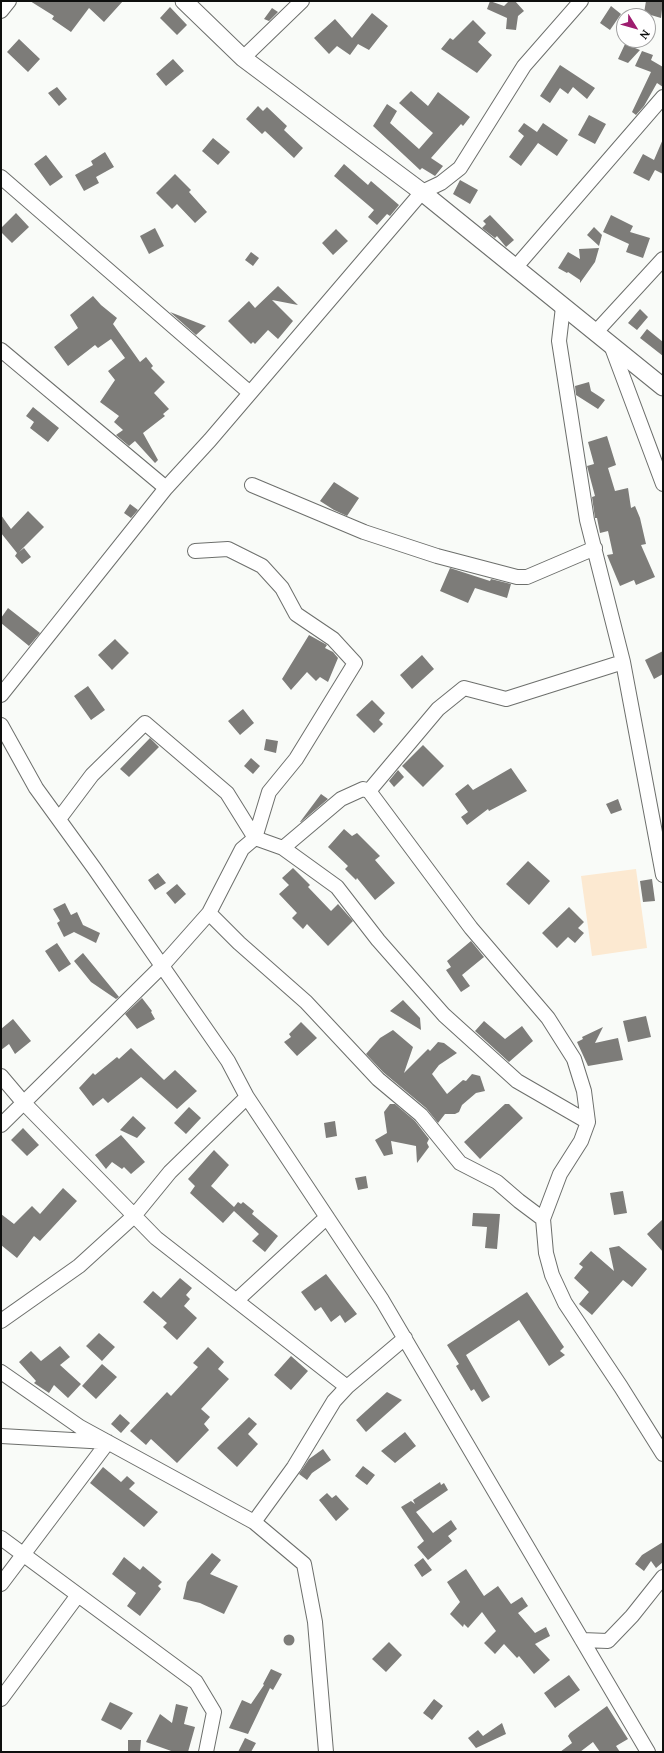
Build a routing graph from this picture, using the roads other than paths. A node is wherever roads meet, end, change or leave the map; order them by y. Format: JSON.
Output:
{"nodes":[{"id":1,"x":9,"y":1,"type":"edge"},
{"id":2,"x":184,"y":1,"type":"edge"},
{"id":3,"x":302,"y":1,"type":"edge"},
{"id":4,"x":581,"y":1,"type":"edge"},
{"id":5,"x":1,"y":11,"type":"edge"},
{"id":6,"x":243,"y":58,"type":"junction"},
{"id":7,"x":663,"y":97,"type":"edge"},
{"id":8,"x":1,"y":177,"type":"edge"},
{"id":9,"x":422,"y":192,"type":"junction"},
{"id":10,"x":663,"y":260,"type":"edge"},
{"id":11,"x":514,"y":268,"type":"junction"},
{"id":12,"x":563,"y":307,"type":"junction"},
{"id":13,"x":595,"y":333,"type":"junction"},
{"id":14,"x":611,"y":346,"type":"junction"},
{"id":15,"x":1,"y":350,"type":"edge"},
{"id":16,"x":663,"y":388,"type":"edge"},
{"id":17,"x":250,"y":393,"type":"junction"},
{"id":18,"x":663,"y":484,"type":"edge"},
{"id":19,"x":252,"y":485,"type":"dead end"},
{"id":20,"x":166,"y":488,"type":"junction"},
{"id":21,"x":595,"y":548,"type":"junction"},
{"id":22,"x":195,"y":550,"type":"dead end"},
{"id":23,"x":623,"y":662,"type":"junction"},
{"id":24,"x":1,"y":695,"type":"edge"},
{"id":25,"x":1,"y":725,"type":"edge"},
{"id":26,"x":369,"y":791,"type":"junction"},
{"id":27,"x":59,"y":819,"type":"junction"},
{"id":28,"x":255,"y":838,"type":"junction"},
{"id":29,"x":283,"y":848,"type":"junction"},
{"id":30,"x":663,"y":875,"type":"edge"},
{"id":31,"x":209,"y":913,"type":"junction"},
{"id":32,"x":162,"y":966,"type":"junction"},
{"id":33,"x":1,"y":1076,"type":"edge"},
{"id":34,"x":247,"y":1097,"type":"junction"},
{"id":35,"x":22,"y":1102,"type":"junction"},
{"id":36,"x":588,"y":1122,"type":"junction"},
{"id":37,"x":1,"y":1125,"type":"edge"},
{"id":38,"x":134,"y":1216,"type":"junction"},
{"id":39,"x":327,"y":1217,"type":"junction"},
{"id":40,"x":543,"y":1219,"type":"junction"},
{"id":41,"x":238,"y":1300,"type":"junction"},
{"id":42,"x":1,"y":1321,"type":"edge"},
{"id":43,"x":404,"y":1338,"type":"junction"},
{"id":44,"x":1,"y":1372,"type":"edge"},
{"id":45,"x":347,"y":1387,"type":"junction"},
{"id":46,"x":1,"y":1436,"type":"edge"},
{"id":47,"x":108,"y":1442,"type":"junction"},
{"id":48,"x":663,"y":1454,"type":"edge"},
{"id":49,"x":254,"y":1522,"type":"junction"},
{"id":50,"x":1,"y":1538,"type":"edge"},
{"id":51,"x":23,"y":1555,"type":"junction"},
{"id":52,"x":663,"y":1577,"type":"edge"},
{"id":53,"x":1,"y":1584,"type":"edge"},
{"id":54,"x":78,"y":1595,"type":"junction"},
{"id":55,"x":582,"y":1640,"type":"junction"},
{"id":56,"x":1,"y":1699,"type":"edge"},
{"id":57,"x":206,"y":1752,"type":"edge"},
{"id":58,"x":326,"y":1752,"type":"edge"},
{"id":59,"x":648,"y":1752,"type":"edge"}],
"edges":[{"from":1,"to":5,"type":"street"},
{"from":2,"to":6,"type":"main road"},
{"from":3,"to":6,"type":"street"},
{"from":4,"to":9,"type":"street"},
{"from":6,"to":9,"type":"main road"},
{"from":7,"to":11,"type":"street"},
{"from":8,"to":17,"type":"street"},
{"from":9,"to":11,"type":"main road"},
{"from":9,"to":17,"type":"street"},
{"from":10,"to":13,"type":"street"},
{"from":11,"to":12,"type":"main road"},
{"from":12,"to":13,"type":"main road"},
{"from":12,"to":21,"type":"street"},
{"from":13,"to":14,"type":"main road"},
{"from":14,"to":16,"type":"main road"},
{"from":14,"to":18,"type":"street"},
{"from":15,"to":20,"type":"street"},
{"from":17,"to":20,"type":"street"},
{"from":19,"to":21,"type":"street"},
{"from":20,"to":24,"type":"street"},
{"from":21,"to":23,"type":"street"},
{"from":22,"to":28,"type":"street"},
{"from":23,"to":26,"type":"street"},
{"from":23,"to":30,"type":"street"},
{"from":25,"to":27,"type":"street"},
{"from":26,"to":29,"type":"street"},
{"from":26,"to":36,"type":"street"},
{"from":27,"to":28,"type":"street"},
{"from":27,"to":32,"type":"street"},
{"from":28,"to":29,"type":"street"},
{"from":28,"to":31,"type":"street"},
{"from":29,"to":36,"type":"street"},
{"from":31,"to":32,"type":"street"},
{"from":31,"to":40,"type":"street"},
{"from":32,"to":34,"type":"street"},
{"from":32,"to":35,"type":"street"},
{"from":33,"to":35,"type":"street"},
{"from":34,"to":38,"type":"street"},
{"from":34,"to":39,"type":"street"},
{"from":35,"to":37,"type":"street"},
{"from":35,"to":38,"type":"street"},
{"from":36,"to":40,"type":"street"},
{"from":38,"to":41,"type":"street"},
{"from":38,"to":42,"type":"street"},
{"from":39,"to":41,"type":"street"},
{"from":39,"to":43,"type":"street"},
{"from":40,"to":48,"type":"street"},
{"from":41,"to":45,"type":"street"},
{"from":43,"to":45,"type":"street"},
{"from":43,"to":55,"type":"street"},
{"from":44,"to":47,"type":"street"},
{"from":45,"to":49,"type":"street"},
{"from":46,"to":47,"type":"street"},
{"from":47,"to":49,"type":"street"},
{"from":47,"to":51,"type":"street"},
{"from":49,"to":58,"type":"street"},
{"from":50,"to":51,"type":"street"},
{"from":51,"to":53,"type":"street"},
{"from":51,"to":54,"type":"street"},
{"from":52,"to":55,"type":"street"},
{"from":54,"to":56,"type":"street"},
{"from":54,"to":57,"type":"street"},
{"from":55,"to":59,"type":"street"}]}
